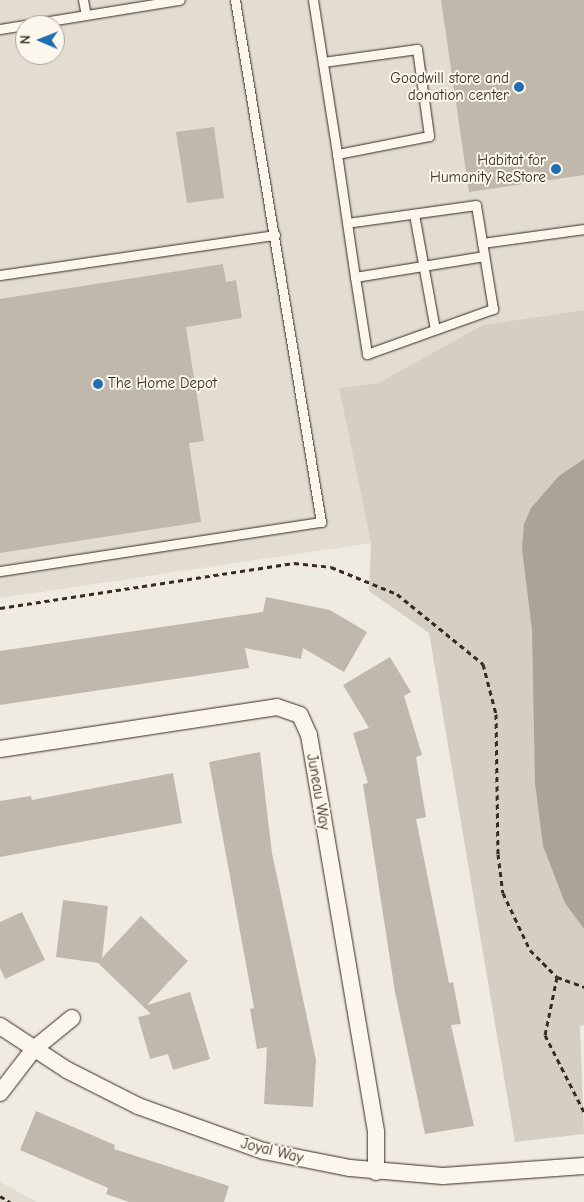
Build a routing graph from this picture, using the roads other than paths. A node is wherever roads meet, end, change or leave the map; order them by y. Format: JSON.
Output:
{"nodes":[{"id":1,"x":83,"y":0,"type":"edge"},
{"id":2,"x":178,"y":0,"type":"edge"},
{"id":3,"x":235,"y":0,"type":"edge"},
{"id":4,"x":313,"y":0,"type":"edge"},
{"id":5,"x":86,"y":15,"type":"junction"},
{"id":6,"x":0,"y":29,"type":"edge"},
{"id":7,"x":323,"y":62,"type":"junction"},
{"id":8,"x":336,"y":154,"type":"junction"},
{"id":9,"x":414,"y":214,"type":"junction"},
{"id":10,"x":347,"y":223,"type":"junction"},
{"id":11,"x":584,"y":229,"type":"edge"},
{"id":12,"x":275,"y":235,"type":"junction"},
{"id":13,"x":482,"y":243,"type":"junction"},
{"id":14,"x":484,"y":256,"type":"junction"},
{"id":15,"x":424,"y":266,"type":"junction"},
{"id":16,"x":0,"y":275,"type":"edge"},
{"id":17,"x":355,"y":277,"type":"junction"},
{"id":18,"x":436,"y":329,"type":"junction"},
{"id":19,"x":0,"y":571,"type":"edge"},
{"id":20,"x":0,"y":749,"type":"edge"},
{"id":21,"x":72,"y":1018,"type":"dead end"},
{"id":22,"x":0,"y":1026,"type":"edge"},
{"id":23,"x":34,"y":1050,"type":"junction"},
{"id":24,"x":0,"y":1093,"type":"edge"},
{"id":25,"x":584,"y":1166,"type":"edge"},
{"id":26,"x":376,"y":1172,"type":"junction"}],
"edges":[{"from":1,"to":5,"type":"lane"},
{"from":2,"to":5,"type":"lane"},
{"from":3,"to":12,"type":"lane"},
{"from":4,"to":7,"type":"lane"},
{"from":5,"to":6,"type":"lane"},
{"from":7,"to":8,"type":"lane"},
{"from":7,"to":8,"type":"lane"},
{"from":8,"to":10,"type":"lane"},
{"from":9,"to":10,"type":"lane"},
{"from":9,"to":13,"type":"lane"},
{"from":9,"to":15,"type":"lane"},
{"from":10,"to":17,"type":"lane"},
{"from":11,"to":13,"type":"lane"},
{"from":12,"to":16,"type":"lane"},
{"from":12,"to":19,"type":"lane"},
{"from":13,"to":14,"type":"lane"},
{"from":14,"to":15,"type":"lane"},
{"from":14,"to":18,"type":"lane"},
{"from":15,"to":17,"type":"lane"},
{"from":15,"to":18,"type":"lane"},
{"from":17,"to":18,"type":"lane"},
{"from":20,"to":26,"type":"street","name":"Juneau Way"},
{"from":21,"to":23,"type":"street"},
{"from":22,"to":23,"type":"street"},
{"from":23,"to":24,"type":"street"},
{"from":23,"to":26,"type":"street","name":"Joyal Way"},
{"from":25,"to":26,"type":"street","name":"Joyal Way"}]}
